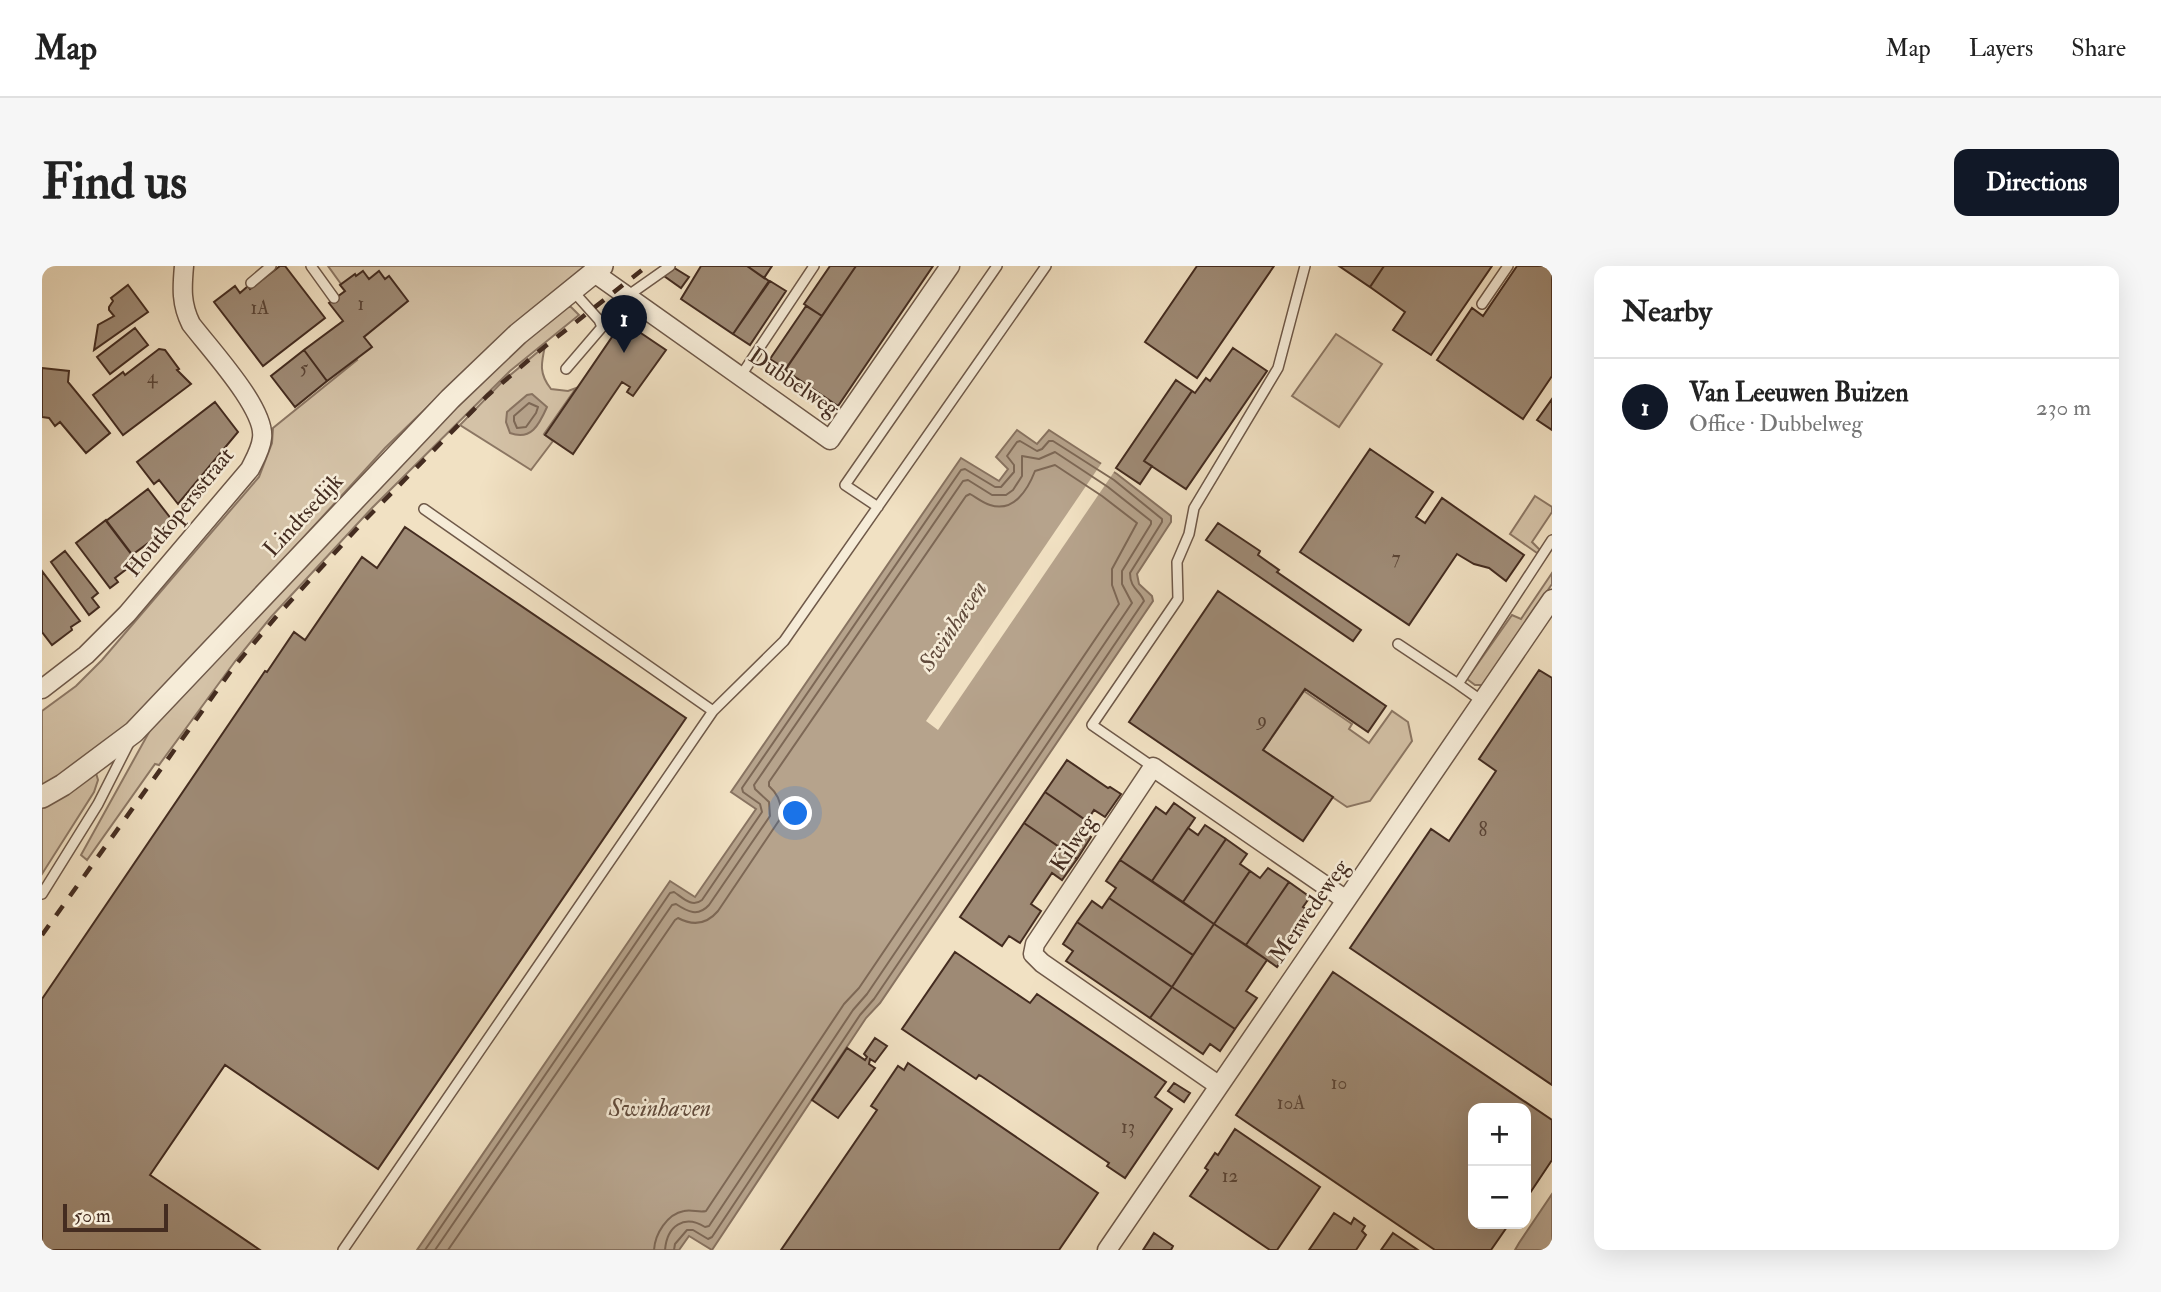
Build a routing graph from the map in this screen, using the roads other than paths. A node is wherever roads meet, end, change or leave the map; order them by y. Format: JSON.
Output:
{"nodes":[{"id":1,"x":184,"y":266,"type":"edge"},
{"id":2,"x":271,"y":266,"type":"edge"},
{"id":3,"x":311,"y":266,"type":"edge"},
{"id":4,"x":670,"y":266,"type":"edge"},
{"id":5,"x":814,"y":266,"type":"edge"},
{"id":6,"x":950,"y":266,"type":"edge"},
{"id":7,"x":997,"y":266,"type":"edge"},
{"id":8,"x":1046,"y":266,"type":"edge"},
{"id":9,"x":1305,"y":266,"type":"edge"},
{"id":10,"x":1508,"y":266,"type":"edge"},
{"id":11,"x":597,"y":269,"type":"edge"},
{"id":12,"x":251,"y":282,"type":"dead end"},
{"id":13,"x":572,"y":288,"type":"junction"},
{"id":14,"x":626,"y":297,"type":"junction"},
{"id":15,"x":334,"y":298,"type":"dead end"},
{"id":16,"x":1482,"y":304,"type":"dead end"},
{"id":17,"x":566,"y":369,"type":"dead end"},
{"id":18,"x":740,"y":377,"type":"junction"},
{"id":19,"x":878,"y":507,"type":"junction"},
{"id":20,"x":424,"y":509,"type":"dead end"},
{"id":21,"x":1552,"y":540,"type":"edge"},
{"id":22,"x":1552,"y":599,"type":"edge"},
{"id":23,"x":1398,"y":644,"type":"dead end"},
{"id":24,"x":1458,"y":684,"type":"junction"},
{"id":25,"x":43,"y":686,"type":"edge"},
{"id":26,"x":1482,"y":701,"type":"junction"},
{"id":27,"x":713,"y":711,"type":"junction"},
{"id":28,"x":134,"y":733,"type":"junction"},
{"id":29,"x":1153,"y":767,"type":"junction"},
{"id":30,"x":42,"y":797,"type":"edge"},
{"id":31,"x":42,"y":894,"type":"edge"},
{"id":32,"x":1346,"y":901,"type":"junction"},
{"id":33,"x":1218,"y":1085,"type":"junction"},
{"id":34,"x":343,"y":1250,"type":"edge"},
{"id":35,"x":1107,"y":1250,"type":"edge"}],
"edges":[{"from":1,"to":25,"type":"street","name":"Houtkopersstraat"},
{"from":2,"to":12,"type":"lane"},
{"from":3,"to":15,"type":"lane"},
{"from":4,"to":14,"type":"lane"},
{"from":5,"to":18,"type":"lane"},
{"from":6,"to":18,"type":"street","name":"Dubbelweg"},
{"from":7,"to":19,"type":"lane"},
{"from":8,"to":19,"type":"lane"},
{"from":9,"to":29,"type":"lane"},
{"from":10,"to":16,"type":"lane"},
{"from":11,"to":13,"type":"street","name":"Lindtsedijk"},
{"from":11,"to":14,"type":"street","name":"Dubbelweg"},
{"from":13,"to":17,"type":"lane"},
{"from":13,"to":28,"type":"street","name":"Lindtsedijk"},
{"from":14,"to":18,"type":"street","name":"Dubbelweg"},
{"from":19,"to":27,"type":"lane"},
{"from":20,"to":27,"type":"lane"},
{"from":21,"to":24,"type":"lane"},
{"from":22,"to":26,"type":"street","name":"Merwedeweg"},
{"from":23,"to":24,"type":"lane"},
{"from":24,"to":26,"type":"lane"},
{"from":26,"to":32,"type":"street","name":"Merwedeweg"},
{"from":27,"to":34,"type":"lane"},
{"from":28,"to":30,"type":"street","name":"Lindtsedijk"},
{"from":28,"to":31,"type":"lane"},
{"from":29,"to":32,"type":"street"},
{"from":29,"to":33,"type":"street","name":"Kilweg"},
{"from":32,"to":33,"type":"street","name":"Merwedeweg"},
{"from":33,"to":35,"type":"street","name":"Merwedeweg"}]}
